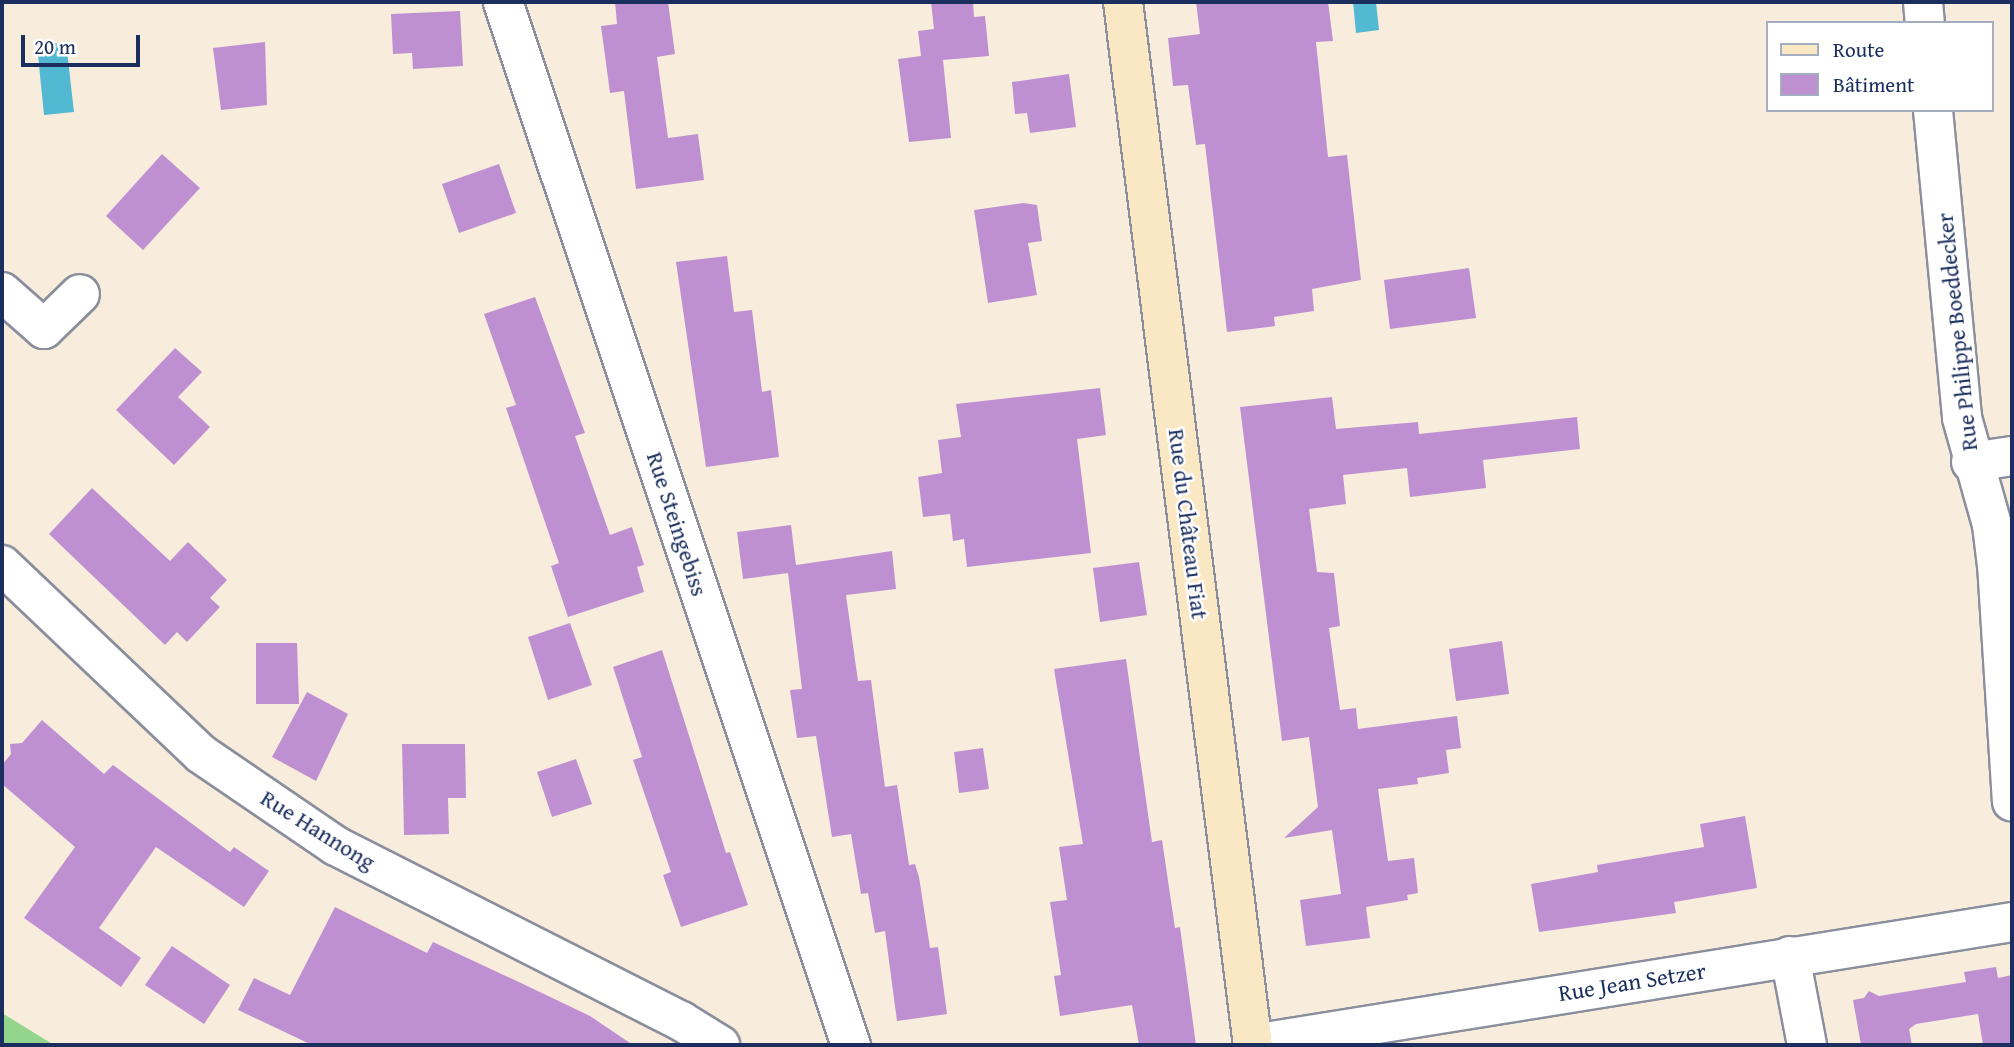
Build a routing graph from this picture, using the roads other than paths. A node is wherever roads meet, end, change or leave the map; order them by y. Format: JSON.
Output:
{"nodes":[{"id":1,"x":503,"y":2,"type":"edge"},
{"id":2,"x":1124,"y":2,"type":"edge"},
{"id":3,"x":1923,"y":2,"type":"edge"},
{"id":4,"x":1925,"y":21,"type":"edge"},
{"id":5,"x":1933,"y":112,"type":"edge"},
{"id":6,"x":2,"y":292,"type":"edge"},
{"id":7,"x":80,"y":294,"type":"dead end"},
{"id":8,"x":2012,"y":456,"type":"edge"},
{"id":9,"x":1971,"y":463,"type":"junction"},
{"id":10,"x":2,"y":565,"type":"edge"},
{"id":11,"x":2012,"y":802,"type":"edge"},
{"id":12,"x":2012,"y":922,"type":"edge"},
{"id":13,"x":1790,"y":956,"type":"junction"},
{"id":14,"x":720,"y":1045,"type":"edge"},
{"id":15,"x":852,"y":1045,"type":"edge"},
{"id":16,"x":1253,"y":1045,"type":"edge"},
{"id":17,"x":1808,"y":1045,"type":"edge"}],
"edges":[{"from":1,"to":15,"type":"street","name":"Rue Steingebiss"},
{"from":2,"to":16,"type":"street","name":"Rue du Château Fiat"},
{"from":3,"to":4,"type":"street"},
{"from":5,"to":9,"type":"street","name":"Rue Philippe Boeddecker"},
{"from":6,"to":7,"type":"street"},
{"from":8,"to":9,"type":"street"},
{"from":9,"to":11,"type":"street","name":"Rue Philippe Boeddecker"},
{"from":10,"to":14,"type":"street","name":"Rue Hannong"},
{"from":12,"to":13,"type":"street","name":"Rue Jean Setzer"},
{"from":13,"to":16,"type":"street","name":"Rue Jean Setzer"},
{"from":13,"to":17,"type":"street"}]}
